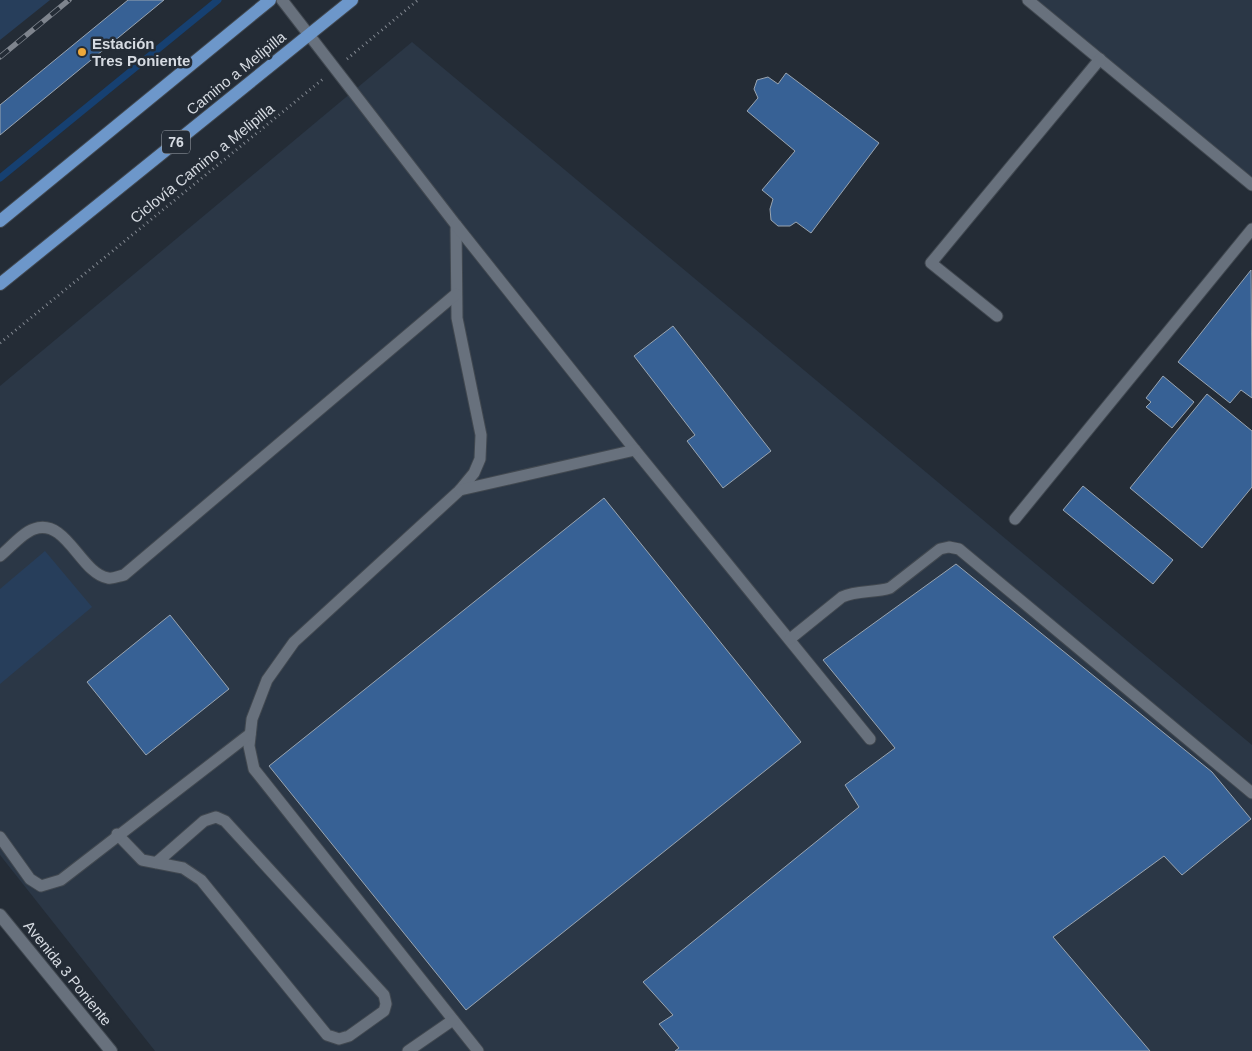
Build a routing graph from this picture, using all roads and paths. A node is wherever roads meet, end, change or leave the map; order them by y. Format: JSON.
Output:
{"nodes":[{"id":1,"x":270,"y":0,"type":"edge"},
{"id":2,"x":282,"y":0,"type":"edge"},
{"id":3,"x":352,"y":0,"type":"edge"},
{"id":4,"x":418,"y":0,"type":"edge"},
{"id":5,"x":1028,"y":0,"type":"edge"},
{"id":6,"x":310,"y":34,"type":"junction"},
{"id":7,"x":1100,"y":59,"type":"junction"},
{"id":8,"x":336,"y":68,"type":"junction"},
{"id":9,"x":1252,"y":185,"type":"edge"},
{"id":10,"x":0,"y":221,"type":"edge"},
{"id":11,"x":456,"y":224,"type":"junction"},
{"id":12,"x":1252,"y":229,"type":"edge"},
{"id":13,"x":0,"y":284,"type":"edge"},
{"id":14,"x":456,"y":294,"type":"junction"},
{"id":15,"x":997,"y":316,"type":"dead end"},
{"id":16,"x":0,"y":343,"type":"edge"},
{"id":17,"x":635,"y":450,"type":"junction"},
{"id":18,"x":460,"y":490,"type":"junction"},
{"id":19,"x":1015,"y":519,"type":"dead end"},
{"id":20,"x":0,"y":556,"type":"edge"},
{"id":21,"x":790,"y":639,"type":"junction"},
{"id":22,"x":250,"y":734,"type":"junction"},
{"id":23,"x":870,"y":739,"type":"dead end"},
{"id":24,"x":1252,"y":793,"type":"edge"},
{"id":25,"x":117,"y":834,"type":"junction"},
{"id":26,"x":0,"y":837,"type":"edge"},
{"id":27,"x":156,"y":863,"type":"junction"},
{"id":28,"x":0,"y":915,"type":"edge"},
{"id":29,"x":453,"y":1020,"type":"junction"},
{"id":30,"x":111,"y":1051,"type":"edge"},
{"id":31,"x":408,"y":1051,"type":"edge"},
{"id":32,"x":478,"y":1051,"type":"edge"}],
"edges":[{"from":1,"to":10,"type":"main road"},
{"from":2,"to":6,"type":"lane"},
{"from":3,"to":6,"type":"main road","name":"Camino a Melipilla","number":"76"},
{"from":4,"to":8,"type":"path","name":"Ciclovía Camino a Melipilla"},
{"from":5,"to":7,"type":"lane"},
{"from":6,"to":8,"type":"lane"},
{"from":6,"to":13,"type":"main road","name":"Camino a Melipilla","number":"76"},
{"from":7,"to":9,"type":"lane"},
{"from":7,"to":15,"type":"lane"},
{"from":8,"to":11,"type":"lane"},
{"from":8,"to":16,"type":"path","name":"Ciclovía Camino a Melipilla"},
{"from":11,"to":14,"type":"lane"},
{"from":11,"to":17,"type":"lane"},
{"from":12,"to":19,"type":"lane"},
{"from":14,"to":18,"type":"lane"},
{"from":14,"to":20,"type":"lane"},
{"from":17,"to":18,"type":"lane"},
{"from":17,"to":21,"type":"lane"},
{"from":18,"to":22,"type":"lane"},
{"from":21,"to":23,"type":"lane"},
{"from":21,"to":24,"type":"lane"},
{"from":22,"to":25,"type":"lane"},
{"from":22,"to":29,"type":"lane"},
{"from":25,"to":26,"type":"lane"},
{"from":25,"to":27,"type":"lane"},
{"from":27,"to":27,"type":"lane"},
{"from":28,"to":30,"type":"street","name":"Avenida 3 Poniente"},
{"from":29,"to":31,"type":"lane"},
{"from":29,"to":32,"type":"lane"}]}
